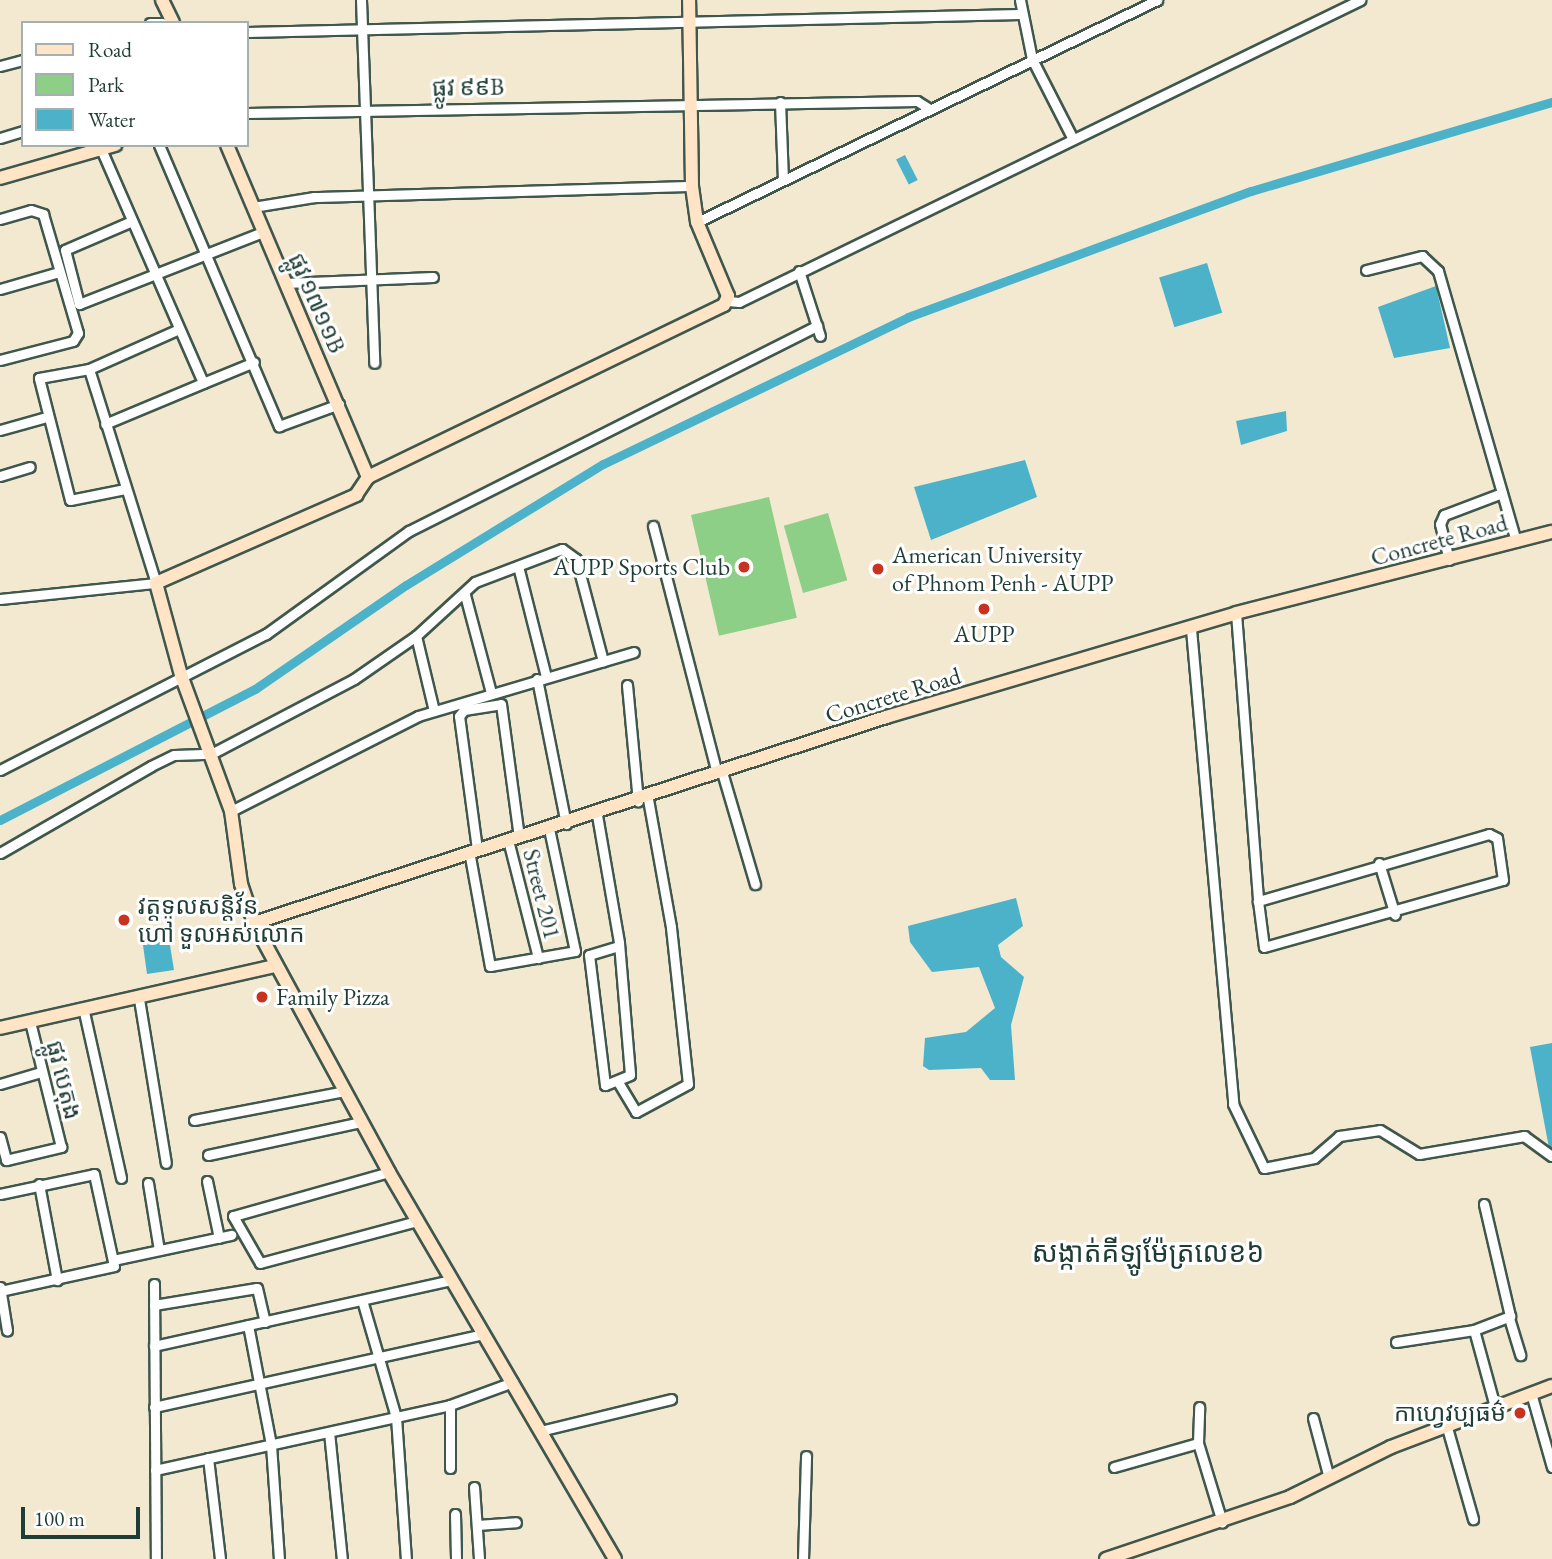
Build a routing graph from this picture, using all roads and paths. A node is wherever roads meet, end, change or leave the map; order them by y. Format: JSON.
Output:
{"nodes":[{"id":1,"x":162,"y":0,"type":"edge"},
{"id":2,"x":361,"y":0,"type":"edge"},
{"id":3,"x":689,"y":0,"type":"edge"},
{"id":4,"x":1020,"y":0,"type":"edge"},
{"id":5,"x":1157,"y":0,"type":"edge"},
{"id":6,"x":1360,"y":0,"type":"edge"},
{"id":7,"x":1020,"y":14,"type":"junction"},
{"id":8,"x":172,"y":21,"type":"edge"},
{"id":9,"x":689,"y":22,"type":"junction"},
{"id":10,"x":361,"y":30,"type":"junction"},
{"id":11,"x":248,"y":32,"type":"edge"},
{"id":12,"x":1032,"y":59,"type":"junction"},
{"id":13,"x":21,"y":61,"type":"edge"},
{"id":14,"x":0,"y":66,"type":"edge"},
{"id":15,"x":780,"y":102,"type":"junction"},
{"id":16,"x":691,"y":103,"type":"junction"},
{"id":17,"x":930,"y":108,"type":"junction"},
{"id":18,"x":363,"y":111,"type":"junction"},
{"id":19,"x":248,"y":113,"type":"edge"},
{"id":20,"x":21,"y":132,"type":"edge"},
{"id":21,"x":1072,"y":137,"type":"junction"},
{"id":22,"x":0,"y":138,"type":"edge"},
{"id":23,"x":108,"y":147,"type":"edge"},
{"id":24,"x":160,"y":147,"type":"edge"},
{"id":25,"x":228,"y":147,"type":"edge"},
{"id":26,"x":101,"y":149,"type":"junction"},
{"id":27,"x":0,"y":178,"type":"edge"},
{"id":28,"x":783,"y":180,"type":"junction"},
{"id":29,"x":692,"y":186,"type":"junction"},
{"id":30,"x":363,"y":195,"type":"junction"},
{"id":31,"x":253,"y":207,"type":"junction"},
{"id":32,"x":0,"y":219,"type":"edge"},
{"id":33,"x":132,"y":221,"type":"junction"},
{"id":34,"x":697,"y":222,"type":"junction"},
{"id":35,"x":263,"y":232,"type":"junction"},
{"id":36,"x":209,"y":254,"type":"junction"},
{"id":37,"x":1367,"y":270,"type":"dead end"},
{"id":38,"x":799,"y":271,"type":"junction"},
{"id":39,"x":59,"y":272,"type":"junction"},
{"id":40,"x":156,"y":275,"type":"junction"},
{"id":41,"x":372,"y":277,"type":"junction"},
{"id":42,"x":433,"y":277,"type":"dead end"},
{"id":43,"x":285,"y":283,"type":"junction"},
{"id":44,"x":0,"y":289,"type":"edge"},
{"id":45,"x":728,"y":301,"type":"junction"},
{"id":46,"x":817,"y":326,"type":"junction"},
{"id":47,"x":179,"y":329,"type":"junction"},
{"id":48,"x":820,"y":336,"type":"dead end"},
{"id":49,"x":0,"y":360,"type":"edge"},
{"id":50,"x":254,"y":362,"type":"junction"},
{"id":51,"x":373,"y":363,"type":"dead end"},
{"id":52,"x":89,"y":369,"type":"junction"},
{"id":53,"x":203,"y":383,"type":"junction"},
{"id":54,"x":339,"y":404,"type":"junction"},
{"id":55,"x":43,"y":418,"type":"dead end"},
{"id":56,"x":104,"y":424,"type":"junction"},
{"id":57,"x":0,"y":430,"type":"edge"},
{"id":58,"x":30,"y":467,"type":"dead end"},
{"id":59,"x":0,"y":476,"type":"edge"},
{"id":60,"x":368,"y":477,"type":"junction"},
{"id":61,"x":125,"y":489,"type":"junction"},
{"id":62,"x":1502,"y":494,"type":"junction"},
{"id":63,"x":653,"y":526,"type":"dead end"},
{"id":64,"x":1552,"y":531,"type":"edge"},
{"id":65,"x":1516,"y":542,"type":"junction"},
{"id":66,"x":1449,"y":560,"type":"junction"},
{"id":67,"x":518,"y":566,"type":"junction"},
{"id":68,"x":156,"y":583,"type":"junction"},
{"id":69,"x":465,"y":595,"type":"junction"},
{"id":70,"x":0,"y":599,"type":"edge"},
{"id":71,"x":1236,"y":613,"type":"junction"},
{"id":72,"x":1191,"y":629,"type":"junction"},
{"id":73,"x":416,"y":636,"type":"junction"},
{"id":74,"x":634,"y":652,"type":"dead end"},
{"id":75,"x":603,"y":661,"type":"junction"},
{"id":76,"x":541,"y":678,"type":"junction"},
{"id":77,"x":183,"y":679,"type":"junction"},
{"id":78,"x":627,"y":685,"type":"dead end"},
{"id":79,"x":491,"y":693,"type":"junction"},
{"id":80,"x":434,"y":711,"type":"junction"},
{"id":81,"x":210,"y":750,"type":"junction"},
{"id":82,"x":0,"y":771,"type":"edge"},
{"id":83,"x":719,"y":772,"type":"junction"},
{"id":84,"x":643,"y":801,"type":"junction"},
{"id":85,"x":231,"y":811,"type":"junction"},
{"id":86,"x":597,"y":815,"type":"junction"},
{"id":87,"x":566,"y":824,"type":"junction"},
{"id":88,"x":549,"y":828,"type":"junction"},
{"id":89,"x":514,"y":839,"type":"junction"},
{"id":90,"x":473,"y":850,"type":"junction"},
{"id":91,"x":0,"y":853,"type":"edge"},
{"id":92,"x":1379,"y":863,"type":"junction"},
{"id":93,"x":755,"y":884,"type":"dead end"},
{"id":94,"x":1258,"y":901,"type":"junction"},
{"id":95,"x":1395,"y":915,"type":"junction"},
{"id":96,"x":254,"y":923,"type":"junction"},
{"id":97,"x":619,"y":946,"type":"junction"},
{"id":98,"x":538,"y":958,"type":"junction"},
{"id":99,"x":276,"y":966,"type":"junction"},
{"id":100,"x":139,"y":999,"type":"junction"},
{"id":101,"x":84,"y":1012,"type":"junction"},
{"id":102,"x":30,"y":1022,"type":"junction"},
{"id":103,"x":0,"y":1028,"type":"edge"},
{"id":104,"x":41,"y":1072,"type":"junction"},
{"id":105,"x":618,"y":1082,"type":"junction"},
{"id":106,"x":0,"y":1084,"type":"edge"},
{"id":107,"x":344,"y":1091,"type":"junction"},
{"id":108,"x":194,"y":1120,"type":"dead end"},
{"id":109,"x":361,"y":1122,"type":"junction"},
{"id":110,"x":0,"y":1137,"type":"edge"},
{"id":111,"x":208,"y":1155,"type":"dead end"},
{"id":112,"x":1552,"y":1156,"type":"edge"},
{"id":113,"x":166,"y":1163,"type":"dead end"},
{"id":114,"x":389,"y":1172,"type":"junction"},
{"id":115,"x":121,"y":1178,"type":"dead end"},
{"id":116,"x":207,"y":1181,"type":"dead end"},
{"id":117,"x":148,"y":1183,"type":"dead end"},
{"id":118,"x":39,"y":1184,"type":"junction"},
{"id":119,"x":0,"y":1194,"type":"edge"},
{"id":120,"x":1484,"y":1204,"type":"dead end"},
{"id":121,"x":417,"y":1221,"type":"junction"},
{"id":122,"x":231,"y":1235,"type":"dead end"},
{"id":123,"x":219,"y":1238,"type":"junction"},
{"id":124,"x":159,"y":1251,"type":"junction"},
{"id":125,"x":113,"y":1260,"type":"junction"},
{"id":126,"x":57,"y":1280,"type":"junction"},
{"id":127,"x":451,"y":1280,"type":"junction"},
{"id":128,"x":154,"y":1284,"type":"dead end"},
{"id":129,"x":0,"y":1289,"type":"edge"},
{"id":130,"x":362,"y":1300,"type":"junction"},
{"id":131,"x":154,"y":1305,"type":"junction"},
{"id":132,"x":1509,"y":1318,"type":"junction"},
{"id":133,"x":265,"y":1322,"type":"junction"},
{"id":134,"x":248,"y":1325,"type":"junction"},
{"id":135,"x":7,"y":1330,"type":"dead end"},
{"id":136,"x":1474,"y":1330,"type":"junction"},
{"id":137,"x":483,"y":1335,"type":"junction"},
{"id":138,"x":1396,"y":1342,"type":"dead end"},
{"id":139,"x":154,"y":1346,"type":"junction"},
{"id":140,"x":379,"y":1355,"type":"junction"},
{"id":141,"x":1520,"y":1355,"type":"dead end"},
{"id":142,"x":513,"y":1382,"type":"junction"},
{"id":143,"x":259,"y":1386,"type":"junction"},
{"id":144,"x":1552,"y":1386,"type":"edge"},
{"id":145,"x":1531,"y":1393,"type":"junction"},
{"id":146,"x":671,"y":1399,"type":"dead end"},
{"id":147,"x":450,"y":1405,"type":"junction"},
{"id":148,"x":153,"y":1407,"type":"junction"},
{"id":149,"x":1199,"y":1407,"type":"dead end"},
{"id":150,"x":1495,"y":1407,"type":"junction"},
{"id":151,"x":396,"y":1417,"type":"junction"},
{"id":152,"x":1313,"y":1418,"type":"dead end"},
{"id":153,"x":1446,"y":1424,"type":"junction"},
{"id":154,"x":540,"y":1431,"type":"junction"},
{"id":155,"x":329,"y":1432,"type":"junction"},
{"id":156,"x":1198,"y":1443,"type":"junction"},
{"id":157,"x":271,"y":1445,"type":"junction"},
{"id":158,"x":806,"y":1456,"type":"dead end"},
{"id":159,"x":208,"y":1458,"type":"junction"},
{"id":160,"x":1114,"y":1466,"type":"dead end"},
{"id":161,"x":1552,"y":1466,"type":"edge"},
{"id":162,"x":450,"y":1468,"type":"dead end"},
{"id":163,"x":155,"y":1470,"type":"junction"},
{"id":164,"x":1329,"y":1478,"type":"junction"},
{"id":165,"x":474,"y":1487,"type":"dead end"},
{"id":166,"x":455,"y":1514,"type":"dead end"},
{"id":167,"x":1473,"y":1519,"type":"dead end"},
{"id":168,"x":516,"y":1522,"type":"dead end"},
{"id":169,"x":1222,"y":1522,"type":"junction"},
{"id":170,"x":477,"y":1525,"type":"junction"},
{"id":171,"x":156,"y":1559,"type":"edge"},
{"id":172,"x":220,"y":1559,"type":"edge"},
{"id":173,"x":279,"y":1559,"type":"edge"},
{"id":174,"x":342,"y":1559,"type":"edge"},
{"id":175,"x":406,"y":1559,"type":"edge"},
{"id":176,"x":456,"y":1559,"type":"edge"},
{"id":177,"x":479,"y":1559,"type":"edge"},
{"id":178,"x":615,"y":1559,"type":"edge"},
{"id":179,"x":803,"y":1559,"type":"edge"},
{"id":180,"x":1106,"y":1559,"type":"edge"}],
"edges":[{"from":1,"to":8,"type":"street"},
{"from":2,"to":10,"type":"street"},
{"from":3,"to":9,"type":"street"},
{"from":4,"to":7,"type":"street"},
{"from":5,"to":12,"type":"street"},
{"from":6,"to":21,"type":"street"},
{"from":7,"to":9,"type":"street"},
{"from":7,"to":12,"type":"street"},
{"from":9,"to":10,"type":"street"},
{"from":9,"to":16,"type":"street"},
{"from":10,"to":11,"type":"street"},
{"from":10,"to":18,"type":"street"},
{"from":12,"to":17,"type":"street"},
{"from":12,"to":21,"type":"street"},
{"from":13,"to":14,"type":"street"},
{"from":15,"to":16,"type":"street","name":"ផ្លូវ ៩៩B"},
{"from":15,"to":17,"type":"street","name":"ផ្លូវ ៩៩B"},
{"from":15,"to":28,"type":"street"},
{"from":16,"to":18,"type":"street","name":"ផ្លូវ ៩៩B"},
{"from":16,"to":29,"type":"street"},
{"from":17,"to":28,"type":"street"},
{"from":18,"to":19,"type":"street","name":"ផ្លូវ ៩៩B"},
{"from":18,"to":30,"type":"street"},
{"from":20,"to":22,"type":"street"},
{"from":21,"to":38,"type":"street"},
{"from":23,"to":26,"type":"street"},
{"from":24,"to":36,"type":"street"},
{"from":25,"to":31,"type":"street","name":"ផ្លូវ ១៧១១B"},
{"from":26,"to":27,"type":"street"},
{"from":26,"to":33,"type":"street"},
{"from":28,"to":34,"type":"street"},
{"from":29,"to":30,"type":"street"},
{"from":29,"to":34,"type":"street"},
{"from":30,"to":31,"type":"street"},
{"from":30,"to":41,"type":"street"},
{"from":31,"to":35,"type":"street","name":"ផ្លូវ ១៧១១B"},
{"from":32,"to":39,"type":"street"},
{"from":33,"to":40,"type":"street"},
{"from":33,"to":40,"type":"street"},
{"from":34,"to":45,"type":"street"},
{"from":35,"to":36,"type":"street"},
{"from":35,"to":43,"type":"street","name":"ផ្លូវ ១៧១១B"},
{"from":36,"to":40,"type":"street"},
{"from":36,"to":50,"type":"street"},
{"from":37,"to":62,"type":"street"},
{"from":38,"to":45,"type":"street"},
{"from":38,"to":46,"type":"street"},
{"from":39,"to":44,"type":"street"},
{"from":39,"to":49,"type":"street"},
{"from":40,"to":47,"type":"street"},
{"from":41,"to":42,"type":"street"},
{"from":41,"to":43,"type":"street"},
{"from":41,"to":51,"type":"street"},
{"from":43,"to":54,"type":"street","name":"ផ្លូវ ១៧១១B"},
{"from":45,"to":60,"type":"street"},
{"from":46,"to":48,"type":"street"},
{"from":46,"to":77,"type":"street"},
{"from":47,"to":52,"type":"street"},
{"from":47,"to":53,"type":"street"},
{"from":50,"to":53,"type":"street"},
{"from":50,"to":54,"type":"street"},
{"from":52,"to":56,"type":"street"},
{"from":52,"to":61,"type":"street"},
{"from":53,"to":56,"type":"street"},
{"from":54,"to":60,"type":"street","name":"ផ្លូវ ១៧១១B"},
{"from":55,"to":57,"type":"street"},
{"from":56,"to":61,"type":"street"},
{"from":58,"to":59,"type":"street"},
{"from":60,"to":68,"type":"street"},
{"from":61,"to":68,"type":"street"},
{"from":62,"to":65,"type":"street"},
{"from":62,"to":66,"type":"street"},
{"from":63,"to":83,"type":"street"},
{"from":64,"to":65,"type":"street","name":"Concrete Road"},
{"from":65,"to":66,"type":"street","name":"Concrete Road"},
{"from":66,"to":71,"type":"street","name":"Concrete Road"},
{"from":67,"to":69,"type":"street"},
{"from":67,"to":75,"type":"street"},
{"from":67,"to":76,"type":"street"},
{"from":68,"to":70,"type":"street"},
{"from":68,"to":77,"type":"street"},
{"from":69,"to":73,"type":"street"},
{"from":69,"to":79,"type":"street"},
{"from":71,"to":72,"type":"street","name":"Concrete Road"},
{"from":71,"to":94,"type":"street"},
{"from":72,"to":83,"type":"street","name":"Concrete Road"},
{"from":72,"to":112,"type":"street"},
{"from":73,"to":80,"type":"street"},
{"from":73,"to":81,"type":"street"},
{"from":74,"to":75,"type":"street"},
{"from":75,"to":76,"type":"street"},
{"from":76,"to":79,"type":"street"},
{"from":76,"to":87,"type":"street"},
{"from":77,"to":81,"type":"street"},
{"from":77,"to":82,"type":"street"},
{"from":78,"to":84,"type":"street"},
{"from":79,"to":80,"type":"street"},
{"from":80,"to":85,"type":"street"},
{"from":81,"to":85,"type":"street"},
{"from":81,"to":91,"type":"street"},
{"from":83,"to":84,"type":"street","name":"Concrete Road"},
{"from":83,"to":93,"type":"street"},
{"from":84,"to":86,"type":"street","name":"Concrete Road"},
{"from":84,"to":105,"type":"street"},
{"from":85,"to":96,"type":"street"},
{"from":86,"to":87,"type":"street","name":"Concrete Road"},
{"from":86,"to":97,"type":"street"},
{"from":87,"to":88,"type":"street","name":"Concrete Road"},
{"from":88,"to":89,"type":"street","name":"Concrete Road"},
{"from":88,"to":98,"type":"street"},
{"from":89,"to":90,"type":"street","name":"Concrete Road"},
{"from":89,"to":90,"type":"street","name":"Street 201"},
{"from":89,"to":98,"type":"street","name":"Street 201"},
{"from":90,"to":96,"type":"street","name":"Concrete Road"},
{"from":90,"to":98,"type":"street"},
{"from":92,"to":94,"type":"street"},
{"from":92,"to":95,"type":"street"},
{"from":92,"to":95,"type":"street"},
{"from":94,"to":95,"type":"street"},
{"from":96,"to":99,"type":"street"},
{"from":97,"to":105,"type":"street"},
{"from":97,"to":105,"type":"street"},
{"from":99,"to":100,"type":"street"},
{"from":99,"to":107,"type":"street"},
{"from":100,"to":101,"type":"street"},
{"from":100,"to":113,"type":"street"},
{"from":101,"to":102,"type":"street"},
{"from":101,"to":115,"type":"street"},
{"from":102,"to":103,"type":"street"},
{"from":102,"to":104,"type":"street","name":"ផ្លូវ បេតុង"},
{"from":104,"to":106,"type":"street"},
{"from":104,"to":110,"type":"street","name":"ផ្លូវ បេតុង"},
{"from":107,"to":108,"type":"street"},
{"from":107,"to":109,"type":"street"},
{"from":109,"to":111,"type":"street"},
{"from":109,"to":114,"type":"street"},
{"from":114,"to":121,"type":"street"},
{"from":114,"to":121,"type":"street"},
{"from":116,"to":123,"type":"street"},
{"from":117,"to":124,"type":"street"},
{"from":118,"to":119,"type":"street"},
{"from":118,"to":125,"type":"street"},
{"from":118,"to":126,"type":"street"},
{"from":120,"to":132,"type":"street"},
{"from":121,"to":127,"type":"street"},
{"from":122,"to":123,"type":"street"},
{"from":123,"to":124,"type":"street"},
{"from":124,"to":125,"type":"street"},
{"from":125,"to":126,"type":"street"},
{"from":126,"to":129,"type":"street"},
{"from":127,"to":130,"type":"street"},
{"from":127,"to":137,"type":"street"},
{"from":128,"to":131,"type":"street"},
{"from":129,"to":135,"type":"street"},
{"from":130,"to":133,"type":"street"},
{"from":130,"to":140,"type":"street"},
{"from":131,"to":133,"type":"street"},
{"from":131,"to":139,"type":"street"},
{"from":132,"to":136,"type":"street"},
{"from":132,"to":141,"type":"street"},
{"from":133,"to":134,"type":"street"},
{"from":134,"to":139,"type":"street"},
{"from":134,"to":143,"type":"street"},
{"from":136,"to":138,"type":"street"},
{"from":136,"to":150,"type":"street"},
{"from":137,"to":140,"type":"street"},
{"from":137,"to":142,"type":"street"},
{"from":139,"to":148,"type":"street"},
{"from":140,"to":143,"type":"street"},
{"from":140,"to":151,"type":"street"},
{"from":142,"to":147,"type":"street"},
{"from":142,"to":154,"type":"street"},
{"from":143,"to":148,"type":"street"},
{"from":143,"to":157,"type":"street"},
{"from":144,"to":145,"type":"street"},
{"from":145,"to":150,"type":"street"},
{"from":145,"to":161,"type":"street"},
{"from":146,"to":154,"type":"street"},
{"from":147,"to":151,"type":"street"},
{"from":147,"to":162,"type":"street"},
{"from":148,"to":163,"type":"street"},
{"from":149,"to":156,"type":"street"},
{"from":150,"to":153,"type":"street"},
{"from":151,"to":155,"type":"street"},
{"from":151,"to":175,"type":"street"},
{"from":152,"to":164,"type":"street"},
{"from":153,"to":164,"type":"street"},
{"from":153,"to":167,"type":"street"},
{"from":154,"to":178,"type":"street"},
{"from":155,"to":157,"type":"street"},
{"from":155,"to":174,"type":"street"},
{"from":156,"to":160,"type":"street"},
{"from":156,"to":169,"type":"street"},
{"from":157,"to":159,"type":"street"},
{"from":157,"to":173,"type":"street"},
{"from":158,"to":179,"type":"street"},
{"from":159,"to":163,"type":"street"},
{"from":159,"to":172,"type":"street"},
{"from":163,"to":171,"type":"street"},
{"from":164,"to":169,"type":"street"},
{"from":165,"to":170,"type":"street"},
{"from":166,"to":176,"type":"street"},
{"from":168,"to":170,"type":"street"},
{"from":169,"to":180,"type":"street"},
{"from":170,"to":177,"type":"street"}]}
